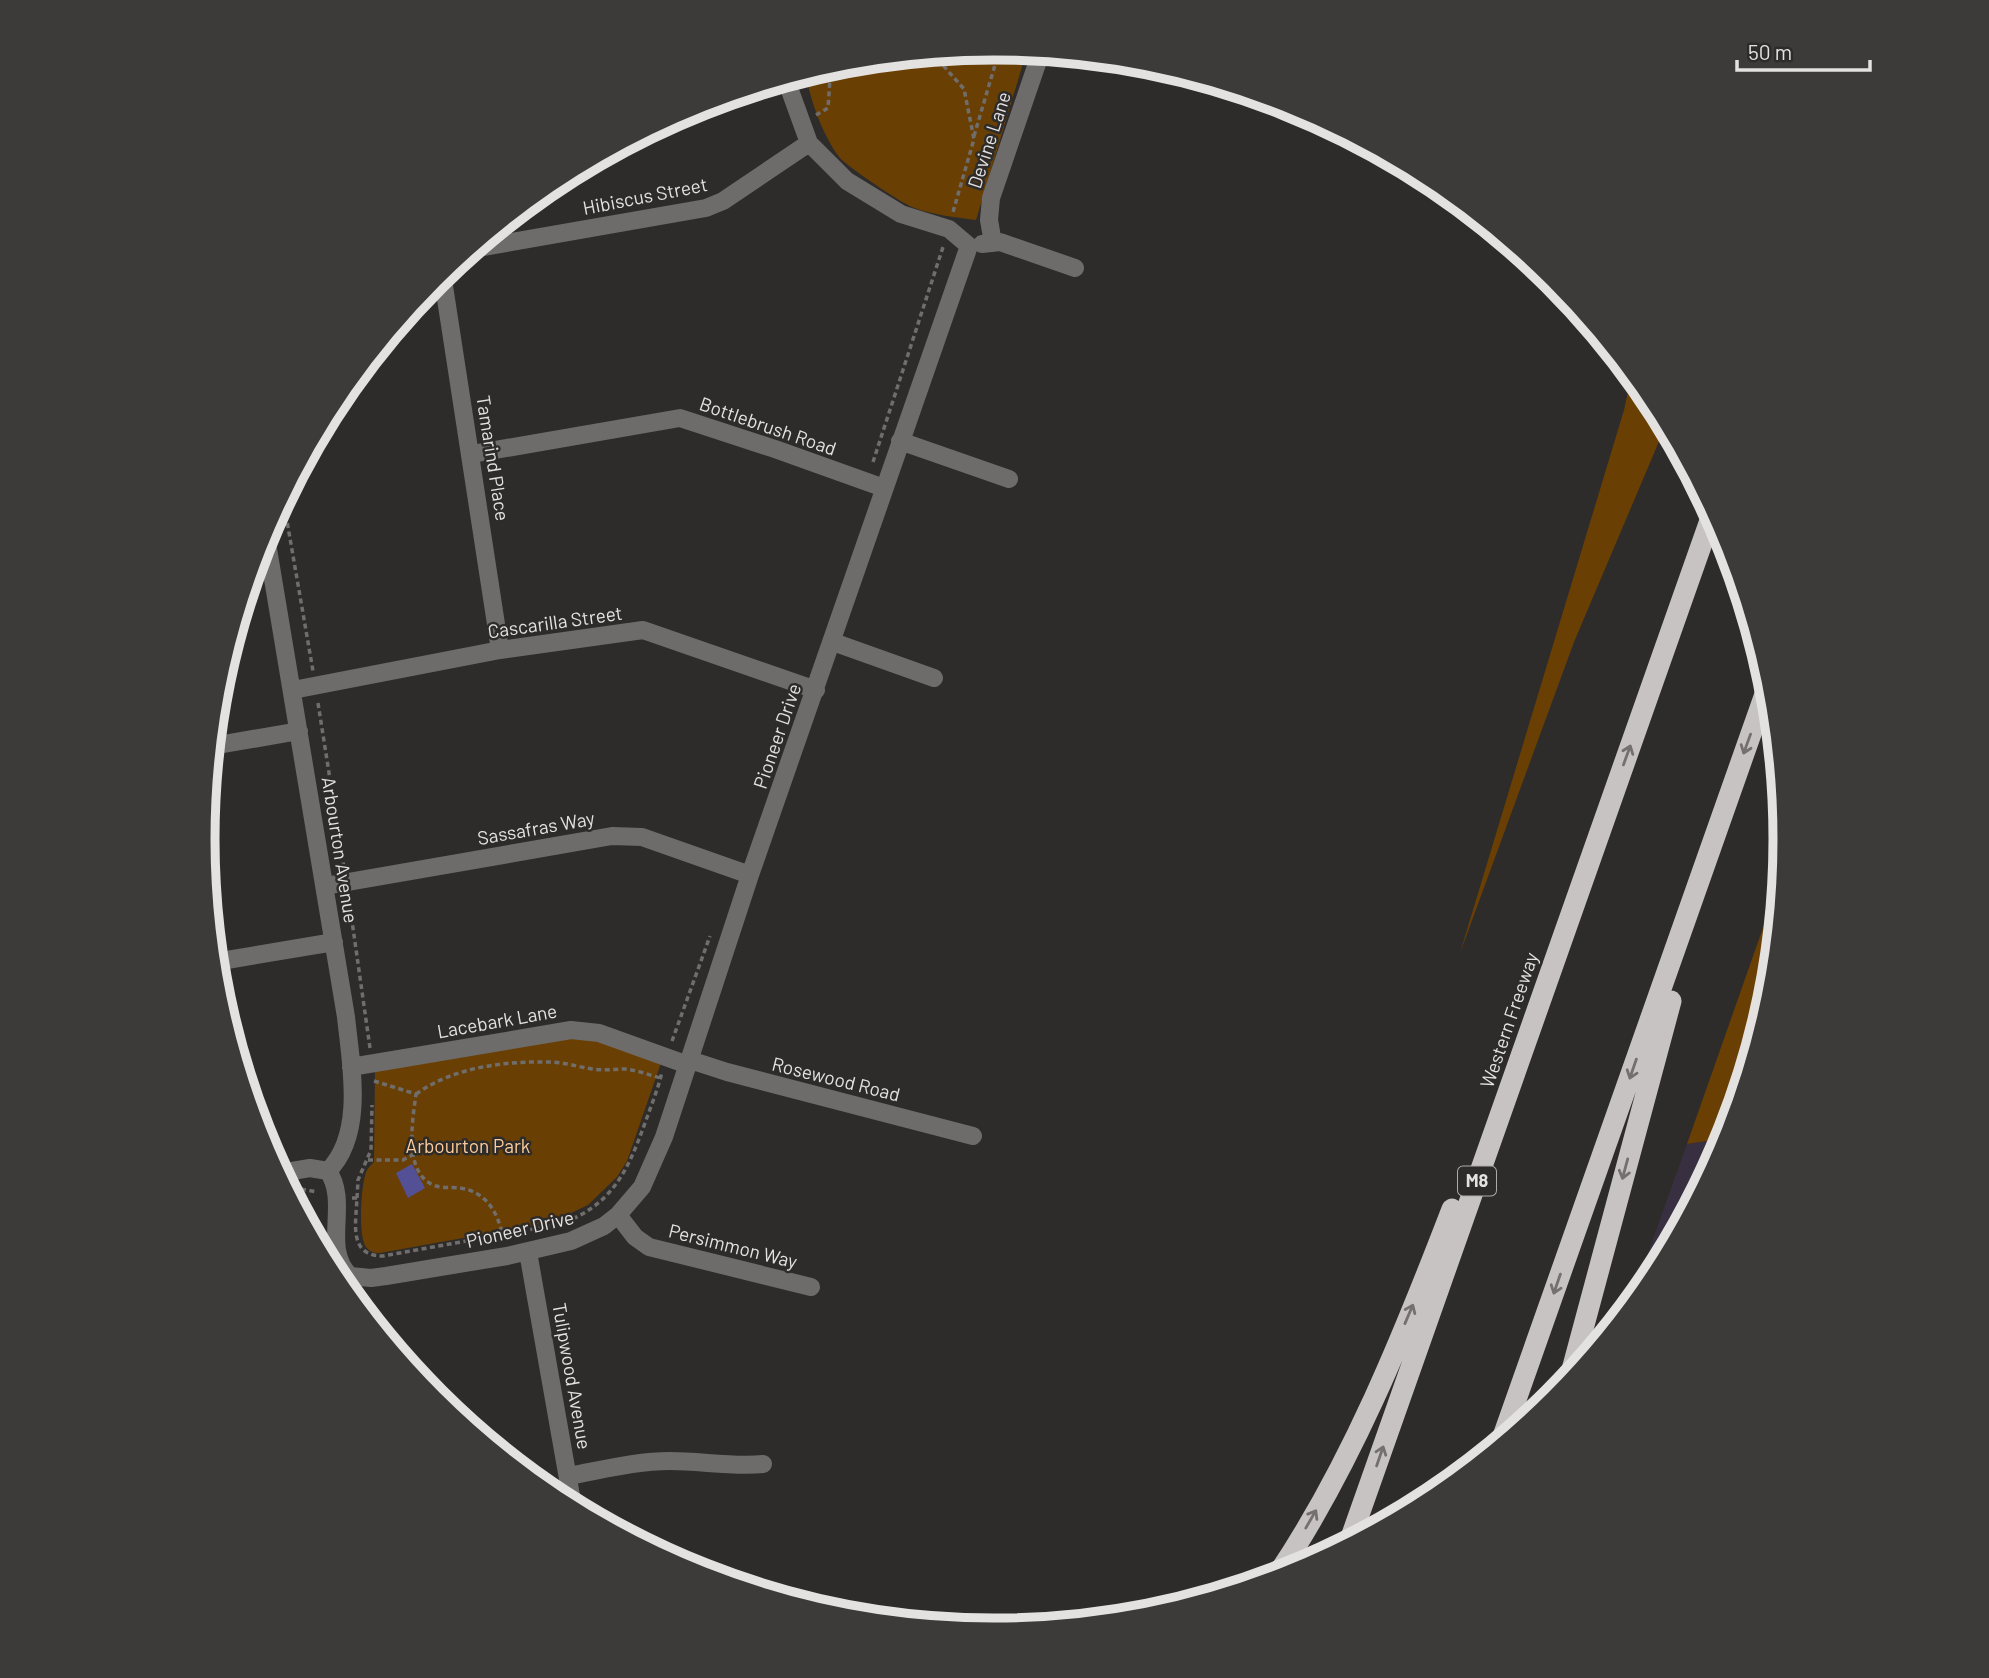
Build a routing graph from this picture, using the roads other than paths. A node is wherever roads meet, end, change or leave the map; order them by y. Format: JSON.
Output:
{"nodes":[{"id":1,"x":1038,"y":61,"type":"edge"},
{"id":2,"x":789,"y":87,"type":"edge"},
{"id":3,"x":809,"y":142,"type":"junction"},
{"id":4,"x":993,"y":243,"type":"junction"},
{"id":5,"x":490,"y":246,"type":"edge"},
{"id":6,"x":969,"y":246,"type":"junction"},
{"id":7,"x":1075,"y":268,"type":"dead end"},
{"id":8,"x":444,"y":287,"type":"edge"},
{"id":9,"x":901,"y":440,"type":"junction"},
{"id":10,"x":472,"y":454,"type":"junction"},
{"id":11,"x":1009,"y":479,"type":"dead end"},
{"id":12,"x":875,"y":485,"type":"junction"},
{"id":13,"x":1708,"y":526,"type":"edge"},
{"id":14,"x":269,"y":554,"type":"edge"},
{"id":15,"x":833,"y":642,"type":"junction"},
{"id":16,"x":500,"y":650,"type":"junction"},
{"id":17,"x":934,"y":678,"type":"dead end"},
{"id":18,"x":293,"y":690,"type":"junction"},
{"id":19,"x":816,"y":690,"type":"junction"},
{"id":20,"x":1761,"y":702,"type":"edge"},
{"id":21,"x":299,"y":731,"type":"junction"},
{"id":22,"x":221,"y":744,"type":"edge"},
{"id":23,"x":1604,"y":819,"type":"junction"},
{"id":24,"x":1720,"y":819,"type":"junction"},
{"id":25,"x":751,"y":875,"type":"junction"},
{"id":26,"x":325,"y":887,"type":"junction"},
{"id":27,"x":334,"y":942,"type":"junction"},
{"id":28,"x":225,"y":960,"type":"edge"},
{"id":29,"x":689,"y":1063,"type":"junction"},
{"id":30,"x":351,"y":1067,"type":"junction"},
{"id":31,"x":973,"y":1136,"type":"dead end"},
{"id":32,"x":289,"y":1171,"type":"edge"},
{"id":33,"x":328,"y":1171,"type":"junction"},
{"id":34,"x":618,"y":1215,"type":"junction"},
{"id":35,"x":528,"y":1252,"type":"junction"},
{"id":36,"x":341,"y":1264,"type":"edge"},
{"id":37,"x":352,"y":1281,"type":"edge"},
{"id":38,"x":811,"y":1287,"type":"dead end"},
{"id":39,"x":1575,"y":1360,"type":"edge"},
{"id":40,"x":1507,"y":1426,"type":"edge"},
{"id":41,"x":763,"y":1464,"type":"dead end"},
{"id":42,"x":568,"y":1476,"type":"junction"},
{"id":43,"x":571,"y":1493,"type":"edge"},
{"id":44,"x":1353,"y":1530,"type":"edge"},
{"id":45,"x":1285,"y":1562,"type":"edge"}],
"edges":[{"from":1,"to":4,"type":"street","name":"Devine Lane"},
{"from":2,"to":3,"type":"street"},
{"from":3,"to":5,"type":"street","name":"Hibiscus Street"},
{"from":3,"to":6,"type":"street"},
{"from":4,"to":6,"type":"street"},
{"from":4,"to":7,"type":"street"},
{"from":6,"to":9,"type":"street","name":"Pioneer Drive"},
{"from":8,"to":10,"type":"street","name":"Tamarind Place"},
{"from":9,"to":11,"type":"street"},
{"from":9,"to":12,"type":"street","name":"Pioneer Drive"},
{"from":10,"to":12,"type":"street","name":"Bottlebrush Road"},
{"from":10,"to":16,"type":"street","name":"Tamarind Place"},
{"from":12,"to":15,"type":"street","name":"Pioneer Drive"},
{"from":23,"to":13,"type":"highway","name":"Western Freeway","number":"M8","one_way":true},
{"from":14,"to":18,"type":"street","name":"Arbourton Avenue"},
{"from":15,"to":17,"type":"street"},
{"from":15,"to":19,"type":"street","name":"Pioneer Drive"},
{"from":16,"to":18,"type":"street","name":"Cascarilla Street"},
{"from":16,"to":19,"type":"street","name":"Cascarilla Street"},
{"from":18,"to":21,"type":"street","name":"Arbourton Avenue"},
{"from":19,"to":25,"type":"street","name":"Pioneer Drive"},
{"from":20,"to":24,"type":"highway","one_way":true},
{"from":21,"to":22,"type":"street"},
{"from":21,"to":26,"type":"street","name":"Arbourton Avenue"},
{"from":44,"to":23,"type":"highway","name":"Western Freeway","number":"M8","one_way":true},
{"from":45,"to":23,"type":"highway","one_way":true},
{"from":24,"to":39,"type":"highway","one_way":true},
{"from":24,"to":40,"type":"highway","one_way":true},
{"from":25,"to":26,"type":"street","name":"Sassafras Way"},
{"from":25,"to":29,"type":"street","name":"Pioneer Drive"},
{"from":26,"to":27,"type":"street","name":"Arbourton Avenue"},
{"from":27,"to":28,"type":"street"},
{"from":27,"to":30,"type":"street","name":"Arbourton Avenue"},
{"from":29,"to":30,"type":"street","name":"Lacebark Lane"},
{"from":29,"to":31,"type":"street","name":"Rosewood Road"},
{"from":29,"to":34,"type":"street","name":"Pioneer Drive"},
{"from":30,"to":33,"type":"street","name":"Arbourton Avenue"},
{"from":32,"to":33,"type":"street"},
{"from":33,"to":36,"type":"street"},
{"from":34,"to":35,"type":"street","name":"Pioneer Drive"},
{"from":34,"to":38,"type":"street","name":"Persimmon Way"},
{"from":35,"to":37,"type":"street","name":"Pioneer Drive"},
{"from":35,"to":42,"type":"street","name":"Tulipwood Avenue"},
{"from":41,"to":42,"type":"street"},
{"from":42,"to":43,"type":"street","name":"Tulipwood Avenue"}]}
